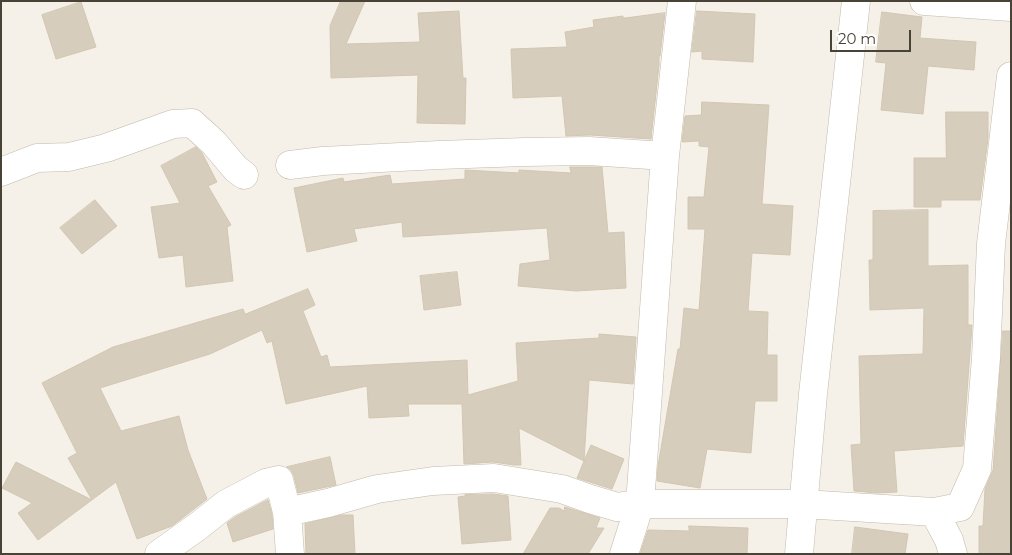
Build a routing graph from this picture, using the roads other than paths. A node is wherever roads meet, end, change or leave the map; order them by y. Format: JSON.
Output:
{"nodes":[{"id":1,"x":682,"y":1,"type":"edge"},
{"id":2,"x":856,"y":1,"type":"edge"},
{"id":3,"x":924,"y":1,"type":"edge"},
{"id":4,"x":1011,"y":7,"type":"edge"},
{"id":5,"x":1011,"y":76,"type":"edge"},
{"id":6,"x":665,"y":156,"type":"junction"},
{"id":7,"x":290,"y":165,"type":"dead end"},
{"id":8,"x":1,"y":172,"type":"edge"},
{"id":9,"x":244,"y":175,"type":"dead end"},
{"id":10,"x":640,"y":504,"type":"junction"},
{"id":11,"x":804,"y":504,"type":"junction"},
{"id":12,"x":287,"y":512,"type":"junction"},
{"id":13,"x":934,"y":512,"type":"junction"},
{"id":14,"x":159,"y":554,"type":"edge"},
{"id":15,"x":290,"y":554,"type":"edge"},
{"id":16,"x":624,"y":554,"type":"edge"},
{"id":17,"x":799,"y":554,"type":"edge"},
{"id":18,"x":953,"y":554,"type":"edge"}],
"edges":[{"from":1,"to":6,"type":"street"},
{"from":2,"to":11,"type":"street"},
{"from":3,"to":4,"type":"street"},
{"from":5,"to":13,"type":"street"},
{"from":6,"to":7,"type":"street"},
{"from":6,"to":10,"type":"street"},
{"from":8,"to":9,"type":"street"},
{"from":10,"to":11,"type":"street"},
{"from":10,"to":12,"type":"street"},
{"from":10,"to":16,"type":"street"},
{"from":11,"to":13,"type":"street"},
{"from":11,"to":17,"type":"street"},
{"from":12,"to":14,"type":"street"},
{"from":12,"to":15,"type":"street"},
{"from":13,"to":18,"type":"street"}]}
